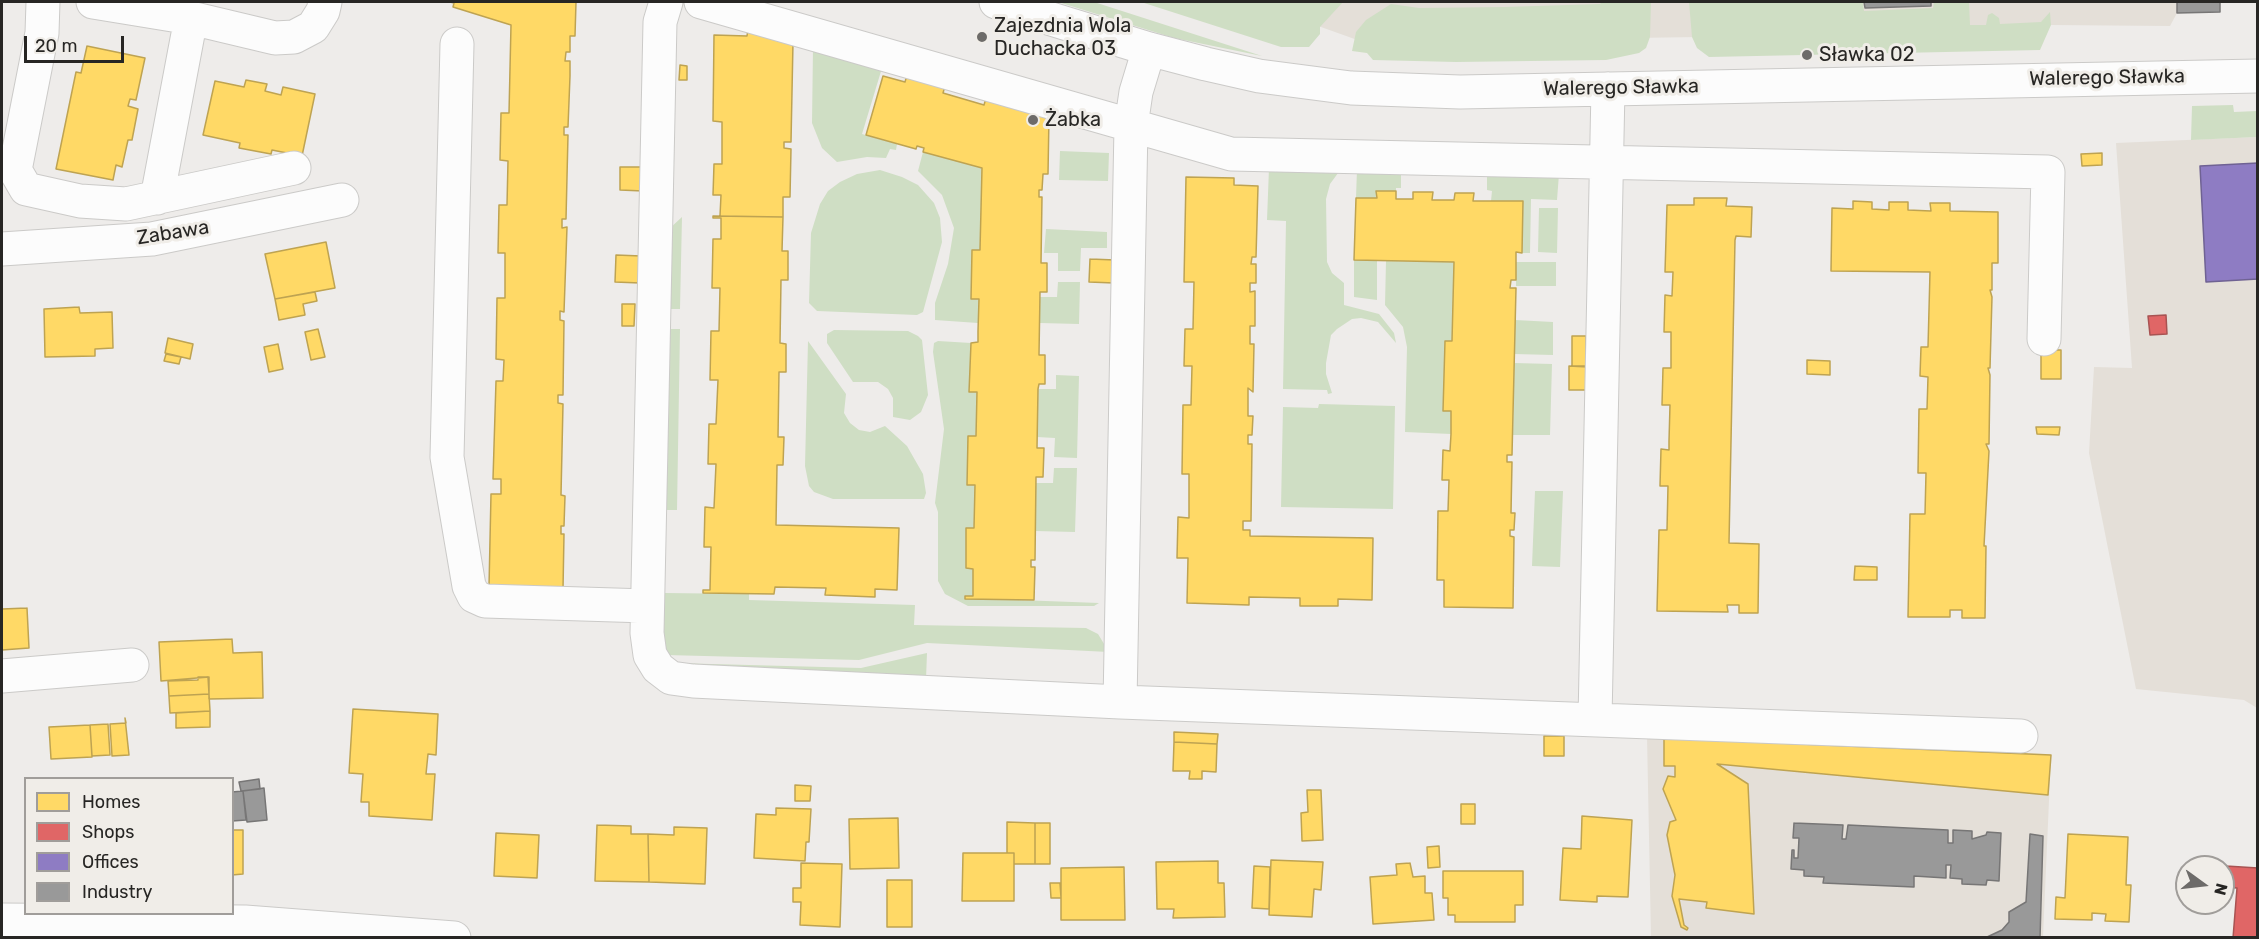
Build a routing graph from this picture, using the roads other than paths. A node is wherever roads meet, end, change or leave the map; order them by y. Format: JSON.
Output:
{"nodes":[{"id":1,"x":43,"y":2,"type":"edge"},
{"id":2,"x":93,"y":2,"type":"edge"},
{"id":3,"x":325,"y":2,"type":"edge"},
{"id":4,"x":666,"y":2,"type":"edge"},
{"id":5,"x":701,"y":2,"type":"edge"},
{"id":6,"x":996,"y":2,"type":"edge"},
{"id":7,"x":191,"y":18,"type":"junction"},
{"id":8,"x":457,"y":44,"type":"dead end"},
{"id":9,"x":1149,"y":49,"type":"junction"},
{"id":10,"x":2258,"y":76,"type":"edge"},
{"id":11,"x":1608,"y":89,"type":"junction"},
{"id":12,"x":1131,"y":126,"type":"junction"},
{"id":13,"x":1606,"y":162,"type":"junction"},
{"id":14,"x":294,"y":168,"type":"dead end"},
{"id":15,"x":157,"y":198,"type":"junction"},
{"id":16,"x":342,"y":200,"type":"dead end"},
{"id":17,"x":2,"y":249,"type":"edge"},
{"id":18,"x":2044,"y":339,"type":"dead end"},
{"id":19,"x":647,"y":606,"type":"junction"},
{"id":20,"x":132,"y":665,"type":"dead end"},
{"id":21,"x":2,"y":676,"type":"edge"},
{"id":22,"x":1120,"y":702,"type":"junction"},
{"id":23,"x":1595,"y":719,"type":"junction"},
{"id":24,"x":2020,"y":736,"type":"dead end"},
{"id":25,"x":2,"y":920,"type":"edge"},
{"id":26,"x":454,"y":938,"type":"edge"}],
"edges":[{"from":1,"to":15,"type":"street"},
{"from":2,"to":7,"type":"street"},
{"from":3,"to":7,"type":"street"},
{"from":4,"to":19,"type":"street"},
{"from":5,"to":12,"type":"street"},
{"from":6,"to":9,"type":"street","name":"Walerego Sławka"},
{"from":7,"to":15,"type":"street"},
{"from":8,"to":19,"type":"street"},
{"from":9,"to":11,"type":"street","name":"Walerego Sławka"},
{"from":9,"to":12,"type":"street"},
{"from":10,"to":11,"type":"street","name":"Walerego Sławka"},
{"from":11,"to":13,"type":"street"},
{"from":12,"to":13,"type":"street"},
{"from":12,"to":22,"type":"street"},
{"from":13,"to":18,"type":"street"},
{"from":13,"to":23,"type":"street"},
{"from":14,"to":15,"type":"street"},
{"from":16,"to":17,"type":"street","name":"Zabawa"},
{"from":19,"to":22,"type":"street"},
{"from":20,"to":21,"type":"street"},
{"from":22,"to":23,"type":"street"},
{"from":23,"to":24,"type":"street"},
{"from":25,"to":26,"type":"street"}]}
